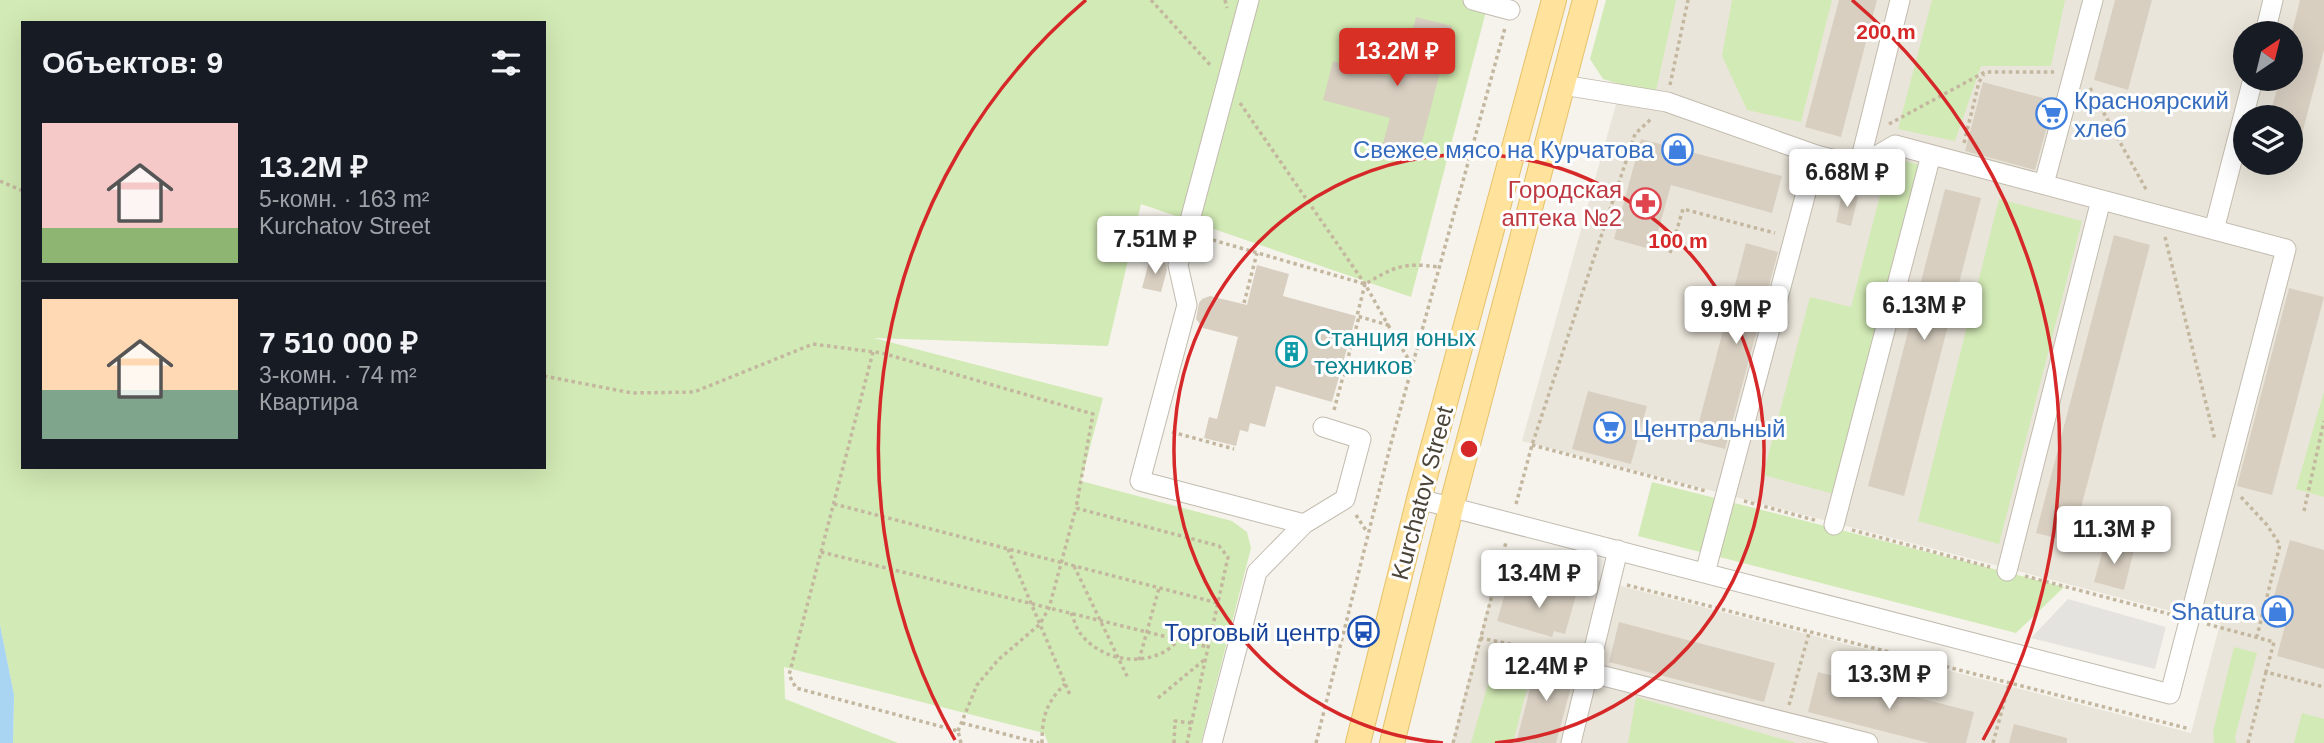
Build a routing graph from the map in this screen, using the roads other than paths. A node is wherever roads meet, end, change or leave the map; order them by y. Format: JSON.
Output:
{"nodes":[{"id":1,"x":1249,"y":0,"type":"edge"},
{"id":2,"x":1473,"y":0,"type":"edge"},
{"id":3,"x":1554,"y":0,"type":"edge"},
{"id":4,"x":1585,"y":0,"type":"edge"},
{"id":5,"x":1900,"y":0,"type":"edge"},
{"id":6,"x":2093,"y":0,"type":"edge"},
{"id":7,"x":2273,"y":0,"type":"edge"},
{"id":8,"x":1510,"y":10,"type":"road end"},
{"id":9,"x":2267,"y":21,"type":"edge"},
{"id":10,"x":1563,"y":85,"type":"junction"},
{"id":11,"x":2250,"y":91,"type":"edge"},
{"id":12,"x":1816,"y":155,"type":"junction"},
{"id":13,"x":1931,"y":155,"type":"junction"},
{"id":14,"x":1859,"y":166,"type":"junction"},
{"id":15,"x":2044,"y":184,"type":"junction"},
{"id":16,"x":2101,"y":200,"type":"junction"},
{"id":17,"x":2214,"y":230,"type":"junction"},
{"id":18,"x":1326,"y":428,"type":"road end"},
{"id":19,"x":1419,"y":499,"type":"junction"},
{"id":20,"x":1451,"y":508,"type":"junction"},
{"id":21,"x":1304,"y":524,"type":"junction"},
{"id":22,"x":1834,"y":525,"type":"road end"},
{"id":23,"x":1618,"y":550,"type":"junction"},
{"id":24,"x":2007,"y":571,"type":"road end"},
{"id":25,"x":1705,"y":573,"type":"junction"},
{"id":26,"x":1590,"y":666,"type":"junction"},
{"id":27,"x":1212,"y":743,"type":"edge"},
{"id":28,"x":1359,"y":743,"type":"edge"},
{"id":29,"x":1392,"y":743,"type":"edge"},
{"id":30,"x":1571,"y":743,"type":"edge"},
{"id":31,"x":1868,"y":743,"type":"edge"}],
"edges":[{"from":1,"to":21,"type":"street"},
{"from":2,"to":8,"type":"street"},
{"from":3,"to":19,"type":"main road","name":"Kurchatov Street"},
{"from":4,"to":10,"type":"main road","name":"Kurchatov Street"},
{"from":5,"to":14,"type":"street"},
{"from":6,"to":15,"type":"street"},
{"from":7,"to":9,"type":"street"},
{"from":10,"to":12,"type":"street"},
{"from":10,"to":20,"type":"main road","name":"Kurchatov Street"},
{"from":11,"to":17,"type":"street"},
{"from":12,"to":14,"type":"street"},
{"from":12,"to":25,"type":"street"},
{"from":13,"to":14,"type":"street"},
{"from":13,"to":15,"type":"street"},
{"from":13,"to":22,"type":"street"},
{"from":15,"to":16,"type":"street"},
{"from":16,"to":17,"type":"street"},
{"from":16,"to":24,"type":"street"},
{"from":17,"to":25,"type":"street"},
{"from":18,"to":21,"type":"street"},
{"from":19,"to":20,"type":"street"},
{"from":19,"to":28,"type":"main road","name":"Kurchatov Street"},
{"from":20,"to":23,"type":"street"},
{"from":20,"to":29,"type":"main road","name":"Kurchatov Street"},
{"from":21,"to":27,"type":"street"},
{"from":23,"to":25,"type":"street"},
{"from":23,"to":26,"type":"street"},
{"from":26,"to":30,"type":"street"},
{"from":26,"to":31,"type":"street"}]}
